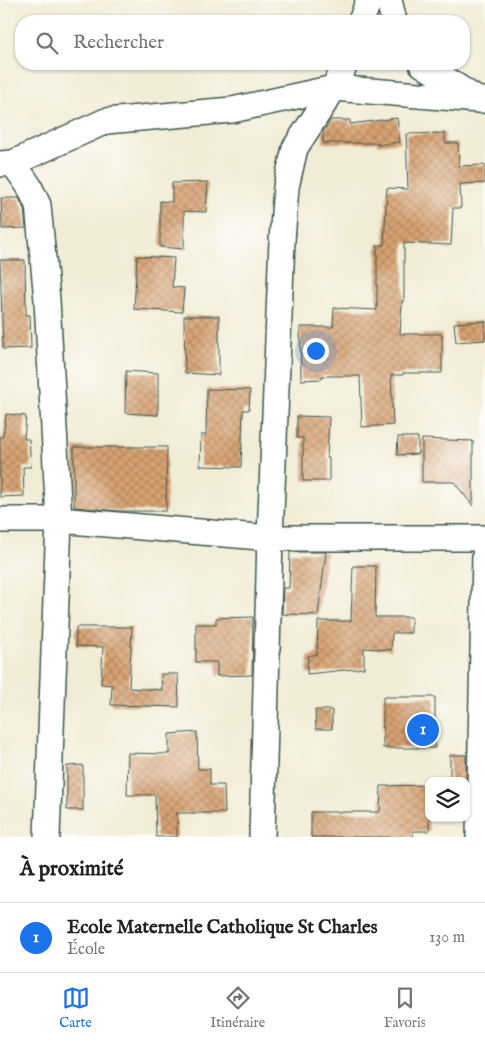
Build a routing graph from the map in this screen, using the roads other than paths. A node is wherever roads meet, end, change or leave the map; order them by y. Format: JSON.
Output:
{"nodes":[{"id":1,"x":368,"y":0,"type":"edge"},
{"id":2,"x":389,"y":0,"type":"edge"},
{"id":3,"x":363,"y":15,"type":"edge"},
{"id":4,"x":393,"y":15,"type":"edge"},
{"id":5,"x":342,"y":70,"type":"edge"},
{"id":6,"x":432,"y":70,"type":"edge"},
{"id":7,"x":334,"y":88,"type":"junction"},
{"id":8,"x":482,"y":100,"type":"edge"},
{"id":9,"x":6,"y":164,"type":"edge"},
{"id":10,"x":0,"y":520,"type":"edge"},
{"id":11,"x":59,"y":520,"type":"junction"},
{"id":12,"x":270,"y":538,"type":"junction"},
{"id":13,"x":485,"y":538,"type":"edge"},
{"id":14,"x":485,"y":555,"type":"edge"},
{"id":15,"x":47,"y":837,"type":"edge"},
{"id":16,"x":262,"y":837,"type":"edge"},
{"id":17,"x":480,"y":837,"type":"edge"}],
"edges":[{"from":1,"to":3,"type":"street"},
{"from":2,"to":4,"type":"street"},
{"from":5,"to":7,"type":"street"},
{"from":6,"to":8,"type":"street"},
{"from":7,"to":8,"type":"street"},
{"from":7,"to":9,"type":"street"},
{"from":7,"to":12,"type":"street"},
{"from":9,"to":11,"type":"street"},
{"from":10,"to":11,"type":"street"},
{"from":11,"to":12,"type":"street"},
{"from":11,"to":15,"type":"street"},
{"from":12,"to":13,"type":"street"},
{"from":12,"to":16,"type":"street"},
{"from":14,"to":17,"type":"street"}]}
